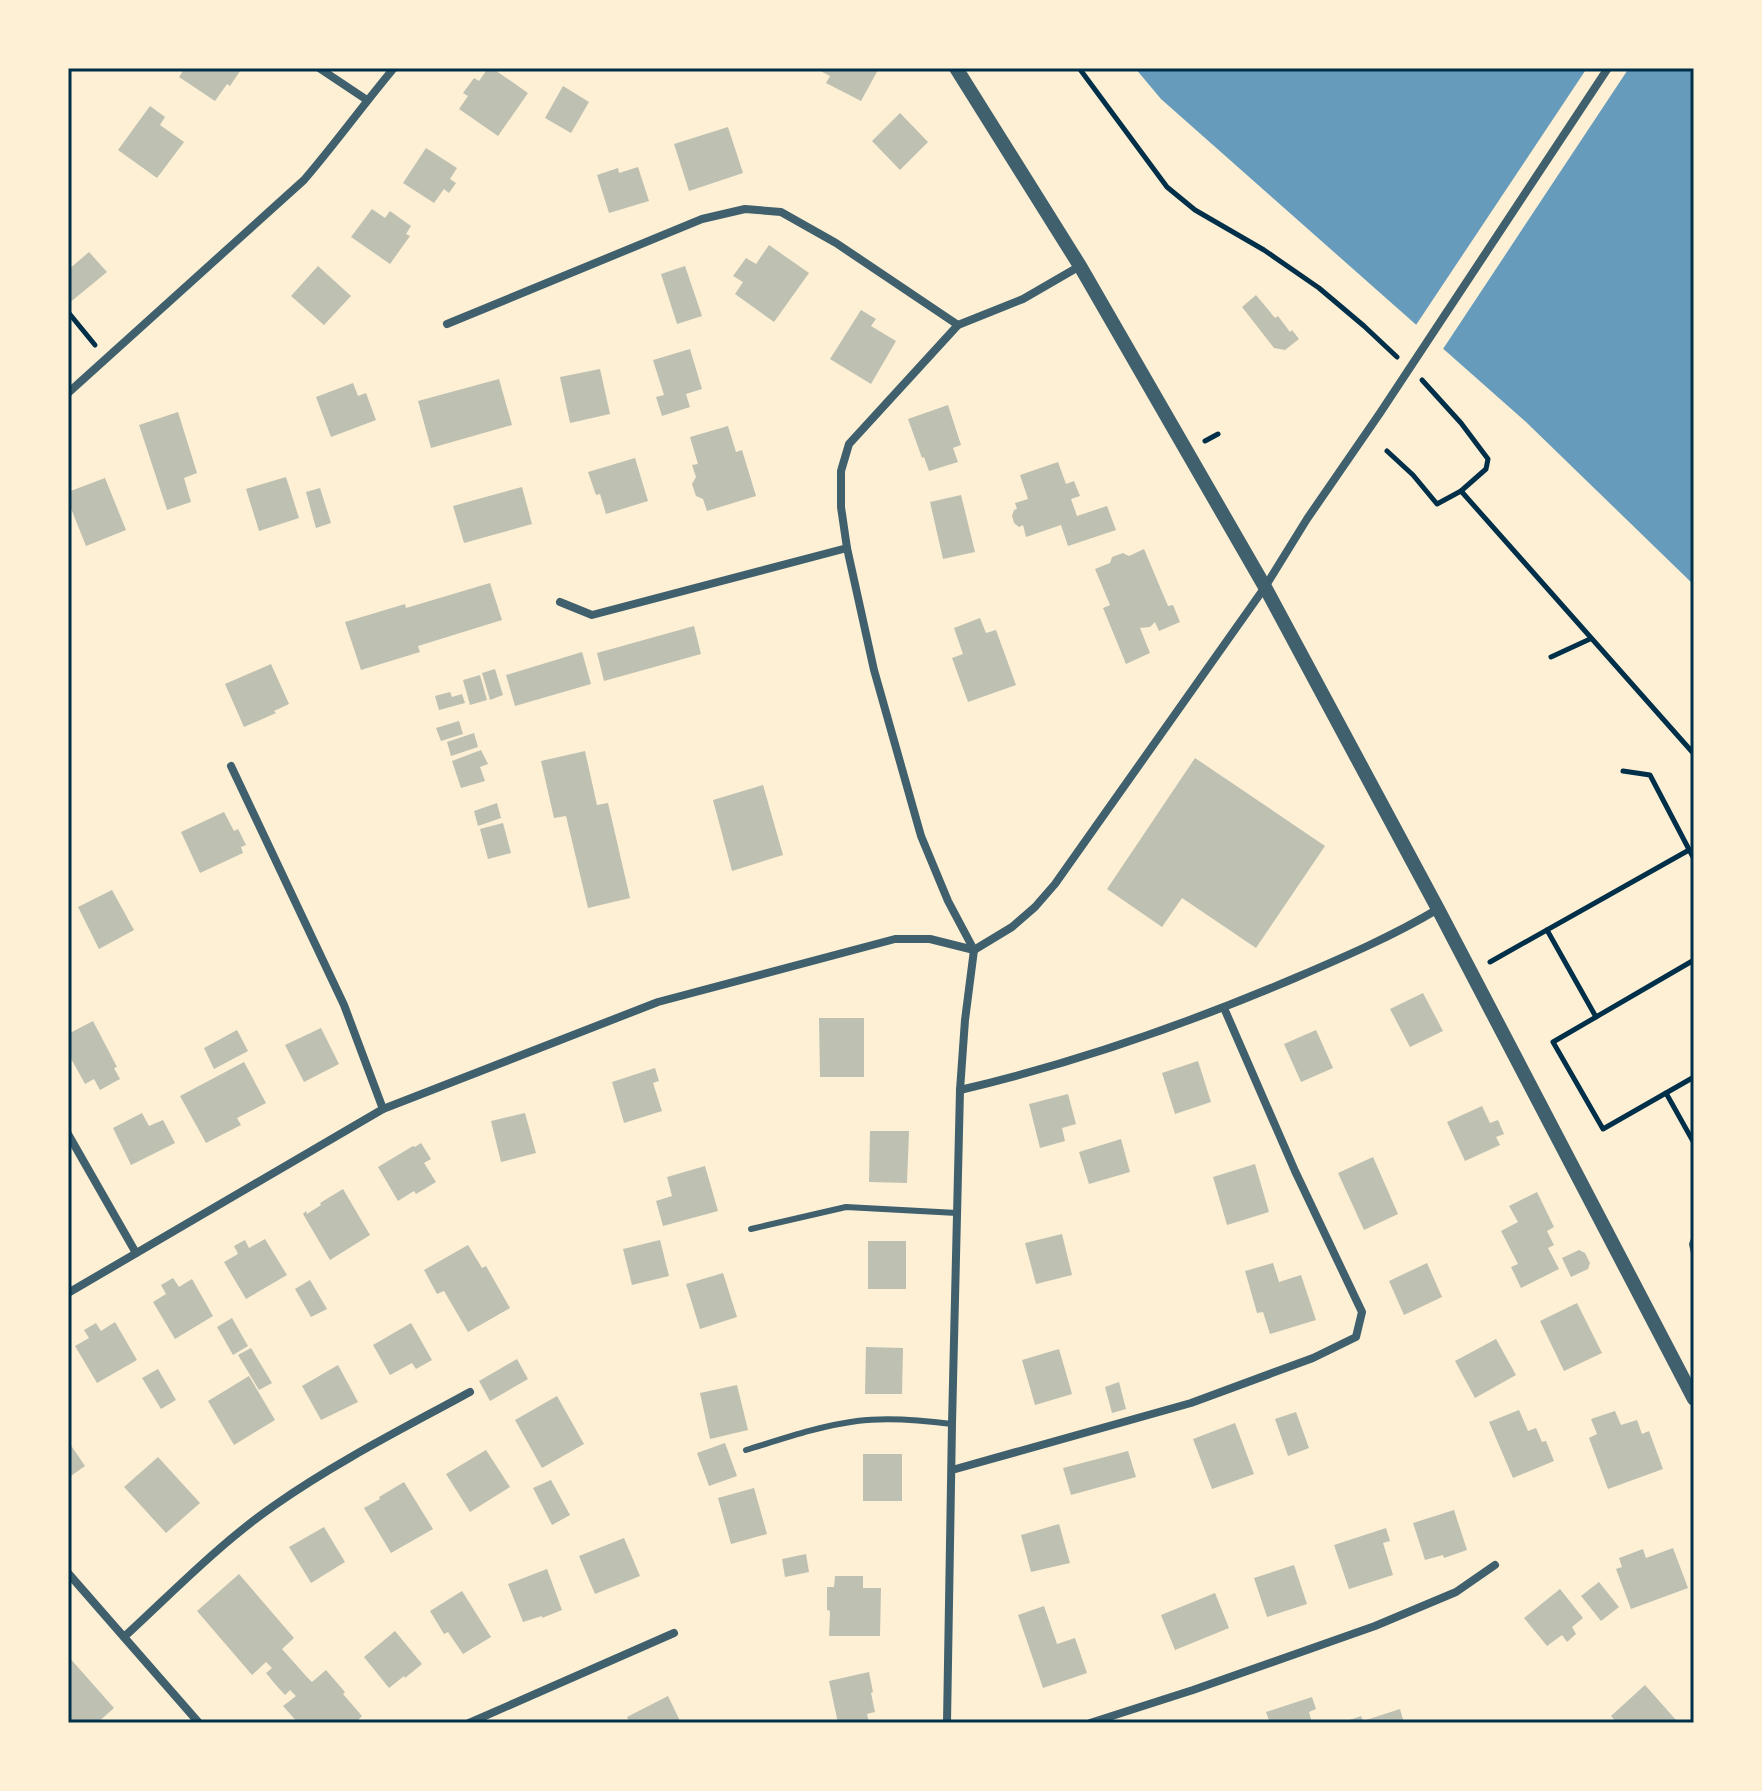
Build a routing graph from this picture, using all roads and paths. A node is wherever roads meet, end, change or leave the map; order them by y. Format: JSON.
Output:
{"nodes":[{"id":1,"x":319,"y":68,"type":"edge"},
{"id":2,"x":394,"y":68,"type":"edge"},
{"id":3,"x":956,"y":68,"type":"edge"},
{"id":4,"x":1079,"y":68,"type":"edge"},
{"id":5,"x":1608,"y":68,"type":"edge"},
{"id":6,"x":367,"y":100,"type":"junction"},
{"id":7,"x":1080,"y":266,"type":"junction"},
{"id":8,"x":68,"y":312,"type":"edge"},
{"id":9,"x":447,"y":324,"type":"dead end"},
{"id":10,"x":958,"y":325,"type":"junction"},
{"id":11,"x":106,"y":358,"type":"junction"},
{"id":12,"x":1407,"y":366,"type":"dead end"},
{"id":13,"x":1417,"y":376,"type":"dead end"},
{"id":14,"x":68,"y":393,"type":"edge"},
{"id":15,"x":1218,"y":434,"type":"dead end"},
{"id":16,"x":1202,"y":442,"type":"dead end"},
{"id":17,"x":1387,"y":451,"type":"dead end"},
{"id":18,"x":1461,"y":491,"type":"junction"},
{"id":19,"x":847,"y":548,"type":"junction"},
{"id":20,"x":1265,"y":587,"type":"junction"},
{"id":21,"x":560,"y":602,"type":"dead end"},
{"id":22,"x":1591,"y":639,"type":"junction"},
{"id":23,"x":1551,"y":657,"type":"dead end"},
{"id":24,"x":1694,"y":754,"type":"edge"},
{"id":25,"x":231,"y":766,"type":"dead end"},
{"id":26,"x":1623,"y":771,"type":"dead end"},
{"id":27,"x":1689,"y":850,"type":"junction"},
{"id":28,"x":1694,"y":859,"type":"edge"},
{"id":29,"x":1438,"y":909,"type":"junction"},
{"id":30,"x":1547,"y":930,"type":"junction"},
{"id":31,"x":974,"y":950,"type":"junction"},
{"id":32,"x":1694,"y":960,"type":"edge"},
{"id":33,"x":1490,"y":962,"type":"dead end"},
{"id":34,"x":1224,"y":1008,"type":"junction"},
{"id":35,"x":1596,"y":1017,"type":"junction"},
{"id":36,"x":1694,"y":1077,"type":"edge"},
{"id":37,"x":960,"y":1090,"type":"junction"},
{"id":38,"x":1666,"y":1093,"type":"junction"},
{"id":39,"x":383,"y":1109,"type":"junction"},
{"id":40,"x":68,"y":1134,"type":"edge"},
{"id":41,"x":1694,"y":1143,"type":"edge"},
{"id":42,"x":957,"y":1213,"type":"junction"},
{"id":43,"x":751,"y":1229,"type":"dead end"},
{"id":44,"x":1694,"y":1239,"type":"edge"},
{"id":45,"x":136,"y":1253,"type":"junction"},
{"id":46,"x":1694,"y":1253,"type":"edge"},
{"id":47,"x":68,"y":1293,"type":"edge"},
{"id":48,"x":470,"y":1392,"type":"dead end"},
{"id":49,"x":1694,"y":1399,"type":"edge"},
{"id":50,"x":952,"y":1424,"type":"junction"},
{"id":51,"x":746,"y":1450,"type":"dead end"},
{"id":52,"x":952,"y":1470,"type":"junction"},
{"id":53,"x":1495,"y":1565,"type":"dead end"},
{"id":54,"x":68,"y":1573,"type":"edge"},
{"id":55,"x":674,"y":1633,"type":"dead end"},
{"id":56,"x":124,"y":1637,"type":"junction"},
{"id":57,"x":199,"y":1723,"type":"edge"},
{"id":58,"x":469,"y":1723,"type":"edge"},
{"id":59,"x":947,"y":1723,"type":"edge"},
{"id":60,"x":1090,"y":1723,"type":"edge"}],
"edges":[{"from":1,"to":6,"type":"street"},
{"from":2,"to":6,"type":"street"},
{"from":3,"to":7,"type":"street"},
{"from":4,"to":12,"type":"path"},
{"from":5,"to":20,"type":"street"},
{"from":6,"to":11,"type":"street"},
{"from":7,"to":10,"type":"street"},
{"from":7,"to":20,"type":"street"},
{"from":8,"to":11,"type":"path"},
{"from":9,"to":10,"type":"street"},
{"from":10,"to":19,"type":"street"},
{"from":11,"to":14,"type":"street"},
{"from":13,"to":18,"type":"path"},
{"from":15,"to":16,"type":"path"},
{"from":17,"to":18,"type":"path"},
{"from":18,"to":22,"type":"path"},
{"from":19,"to":21,"type":"street"},
{"from":19,"to":31,"type":"street"},
{"from":20,"to":29,"type":"street"},
{"from":20,"to":31,"type":"street"},
{"from":22,"to":23,"type":"path"},
{"from":22,"to":24,"type":"path"},
{"from":25,"to":39,"type":"street"},
{"from":26,"to":27,"type":"path"},
{"from":27,"to":28,"type":"path"},
{"from":27,"to":30,"type":"path"},
{"from":29,"to":34,"type":"street"},
{"from":29,"to":49,"type":"street"},
{"from":30,"to":33,"type":"path"},
{"from":30,"to":35,"type":"path"},
{"from":31,"to":37,"type":"street"},
{"from":31,"to":39,"type":"street"},
{"from":32,"to":35,"type":"path"},
{"from":34,"to":37,"type":"street"},
{"from":34,"to":52,"type":"street"},
{"from":35,"to":38,"type":"path"},
{"from":36,"to":38,"type":"path"},
{"from":37,"to":42,"type":"street"},
{"from":38,"to":41,"type":"path"},
{"from":39,"to":45,"type":"street"},
{"from":40,"to":45,"type":"street"},
{"from":42,"to":43,"type":"lane"},
{"from":42,"to":50,"type":"street"},
{"from":44,"to":46,"type":"lane"},
{"from":45,"to":47,"type":"street"},
{"from":48,"to":56,"type":"street"},
{"from":50,"to":51,"type":"lane"},
{"from":50,"to":52,"type":"street"},
{"from":52,"to":59,"type":"street"},
{"from":53,"to":60,"type":"street"},
{"from":54,"to":56,"type":"street"},
{"from":55,"to":58,"type":"street"},
{"from":56,"to":57,"type":"street"}]}
